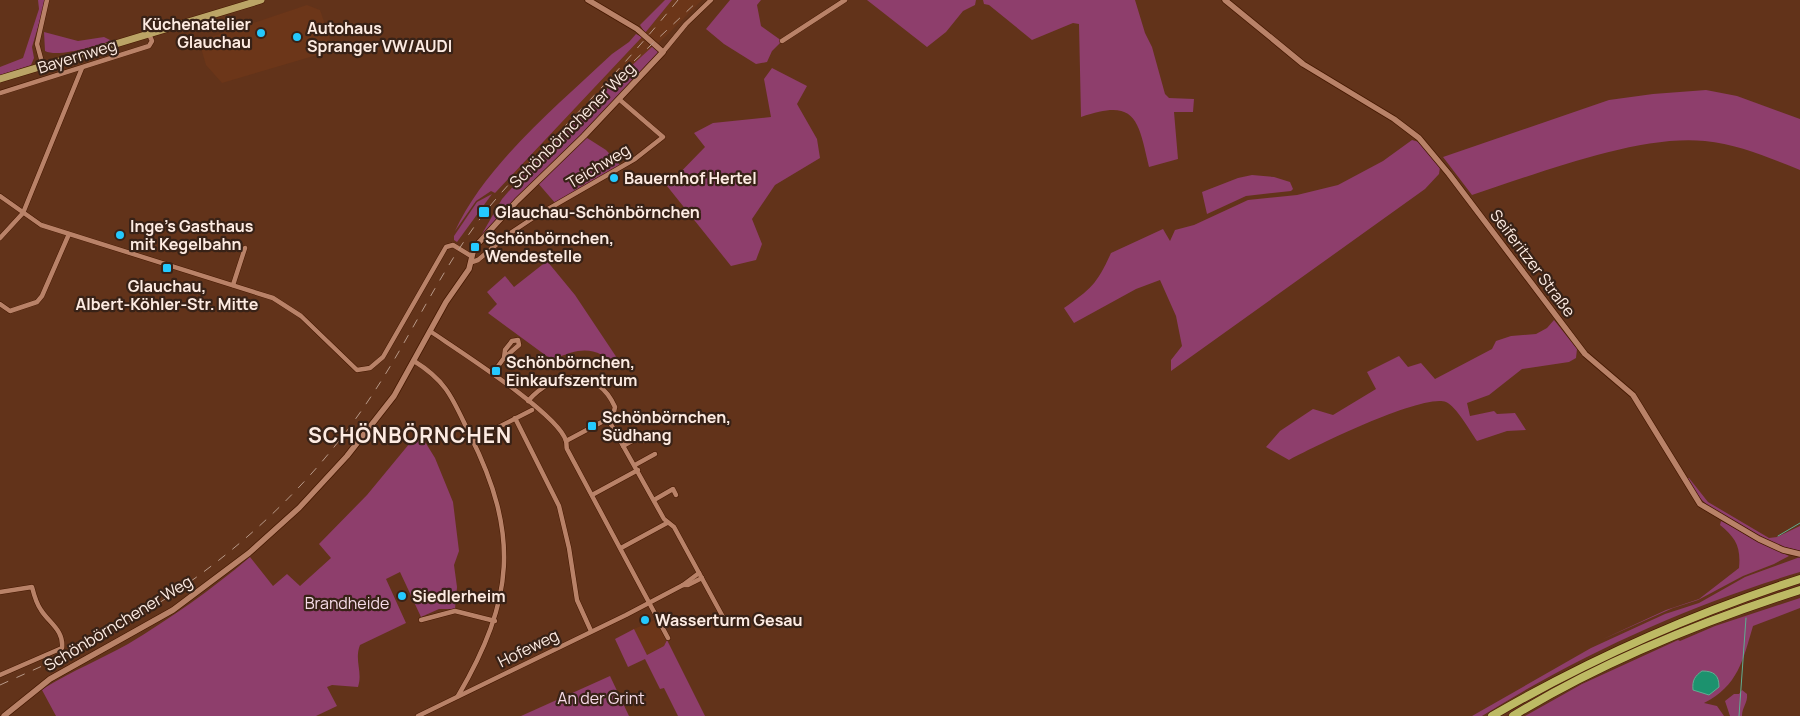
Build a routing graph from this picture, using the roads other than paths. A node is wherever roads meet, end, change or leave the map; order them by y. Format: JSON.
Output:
{"nodes":[{"id":1,"x":47,"y":0,"type":"edge"},
{"id":2,"x":261,"y":0,"type":"edge"},
{"id":3,"x":588,"y":0,"type":"edge"},
{"id":4,"x":711,"y":0,"type":"edge"},
{"id":5,"x":845,"y":0,"type":"edge"},
{"id":6,"x":1225,"y":0,"type":"edge"},
{"id":7,"x":149,"y":34,"type":"junction"},
{"id":8,"x":783,"y":39,"type":"dead end"},
{"id":9,"x":663,"y":52,"type":"junction"},
{"id":10,"x":43,"y":66,"type":"junction"},
{"id":11,"x":82,"y":68,"type":"junction"},
{"id":12,"x":0,"y":79,"type":"edge"},
{"id":13,"x":0,"y":93,"type":"edge"},
{"id":14,"x":620,"y":100,"type":"junction"},
{"id":15,"x":0,"y":196,"type":"edge"},
{"id":16,"x":23,"y":213,"type":"junction"},
{"id":17,"x":69,"y":234,"type":"junction"},
{"id":18,"x":485,"y":237,"type":"junction"},
{"id":19,"x":0,"y":238,"type":"edge"},
{"id":20,"x":493,"y":246,"type":"junction"},
{"id":21,"x":245,"y":248,"type":"dead end"},
{"id":22,"x":471,"y":259,"type":"junction"},
{"id":23,"x":233,"y":285,"type":"junction"},
{"id":24,"x":0,"y":304,"type":"edge"},
{"id":25,"x":430,"y":331,"type":"junction"},
{"id":26,"x":504,"y":358,"type":"dead end"},
{"id":27,"x":414,"y":360,"type":"junction"},
{"id":28,"x":493,"y":373,"type":"junction"},
{"id":29,"x":528,"y":400,"type":"junction"},
{"id":30,"x":532,"y":410,"type":"dead end"},
{"id":31,"x":515,"y":418,"type":"junction"},
{"id":32,"x":608,"y":419,"type":"junction"},
{"id":33,"x":472,"y":440,"type":"junction"},
{"id":34,"x":566,"y":441,"type":"junction"},
{"id":35,"x":644,"y":441,"type":"dead end"},
{"id":36,"x":623,"y":446,"type":"junction"},
{"id":37,"x":655,"y":454,"type":"dead end"},
{"id":38,"x":635,"y":465,"type":"junction"},
{"id":39,"x":638,"y":470,"type":"junction"},
{"id":40,"x":592,"y":495,"type":"junction"},
{"id":41,"x":676,"y":495,"type":"dead end"},
{"id":42,"x":654,"y":500,"type":"junction"},
{"id":43,"x":667,"y":523,"type":"junction"},
{"id":44,"x":621,"y":548,"type":"junction"},
{"id":45,"x":1800,"y":554,"type":"edge"},
{"id":46,"x":699,"y":573,"type":"junction"},
{"id":47,"x":702,"y":578,"type":"junction"},
{"id":48,"x":1800,"y":579,"type":"edge"},
{"id":49,"x":683,"y":585,"type":"junction"},
{"id":50,"x":1800,"y":590,"type":"edge"},
{"id":51,"x":0,"y":592,"type":"edge"},
{"id":52,"x":650,"y":601,"type":"junction"},
{"id":53,"x":723,"y":617,"type":"dead end"},
{"id":54,"x":421,"y":620,"type":"dead end"},
{"id":55,"x":495,"y":622,"type":"junction"},
{"id":56,"x":591,"y":631,"type":"junction"},
{"id":57,"x":668,"y":638,"type":"dead end"},
{"id":58,"x":0,"y":675,"type":"edge"},
{"id":59,"x":458,"y":696,"type":"junction"},
{"id":60,"x":4,"y":716,"type":"edge"},
{"id":61,"x":418,"y":716,"type":"edge"},
{"id":62,"x":1492,"y":716,"type":"edge"},
{"id":63,"x":1513,"y":716,"type":"edge"}],
"edges":[{"from":1,"to":10,"type":"street"},
{"from":2,"to":7,"type":"main road"},
{"from":3,"to":9,"type":"street"},
{"from":4,"to":9,"type":"street"},
{"from":5,"to":8,"type":"street"},
{"from":6,"to":45,"type":"street","name":"Seiferitzer Straße"},
{"from":7,"to":10,"type":"main road"},
{"from":7,"to":11,"type":"street","name":"Bayernweg"},
{"from":9,"to":14,"type":"street","name":"Schönbörnchener Weg"},
{"from":10,"to":12,"type":"main road"},
{"from":11,"to":13,"type":"street","name":"Bayernweg"},
{"from":11,"to":16,"type":"street"},
{"from":14,"to":18,"type":"street","name":"Schönbörnchener Weg"},
{"from":14,"to":20,"type":"street","name":"Teichweg"},
{"from":15,"to":16,"type":"street"},
{"from":16,"to":17,"type":"street"},
{"from":16,"to":19,"type":"street"},
{"from":17,"to":23,"type":"street"},
{"from":17,"to":24,"type":"street"},
{"from":18,"to":20,"type":"street"},
{"from":18,"to":22,"type":"street","name":"Schönbörnchener Weg"},
{"from":20,"to":22,"type":"street","name":"Teichweg"},
{"from":21,"to":23,"type":"street"},
{"from":22,"to":23,"type":"street"},
{"from":22,"to":25,"type":"street","name":"Schönbörnchener Weg"},
{"from":25,"to":27,"type":"street","name":"Schönbörnchener Weg"},
{"from":25,"to":28,"type":"street"},
{"from":26,"to":28,"type":"street"},
{"from":27,"to":33,"type":"street"},
{"from":27,"to":60,"type":"street","name":"Schönbörnchener Weg"},
{"from":28,"to":29,"type":"street"},
{"from":29,"to":32,"type":"street"},
{"from":29,"to":34,"type":"street"},
{"from":30,"to":31,"type":"street"},
{"from":31,"to":33,"type":"street"},
{"from":31,"to":56,"type":"street"},
{"from":32,"to":34,"type":"street"},
{"from":32,"to":36,"type":"street"},
{"from":33,"to":55,"type":"street"},
{"from":34,"to":40,"type":"street"},
{"from":35,"to":36,"type":"street"},
{"from":36,"to":38,"type":"street"},
{"from":37,"to":38,"type":"street"},
{"from":38,"to":39,"type":"street"},
{"from":39,"to":40,"type":"street"},
{"from":39,"to":42,"type":"street"},
{"from":40,"to":44,"type":"street"},
{"from":41,"to":42,"type":"street"},
{"from":42,"to":43,"type":"street"},
{"from":43,"to":44,"type":"street"},
{"from":43,"to":46,"type":"street"},
{"from":44,"to":52,"type":"street"},
{"from":46,"to":47,"type":"street"},
{"from":46,"to":49,"type":"street"},
{"from":47,"to":49,"type":"street"},
{"from":47,"to":53,"type":"street"},
{"from":48,"to":62,"type":"highway"},
{"from":49,"to":52,"type":"street","name":"Hofeweg"},
{"from":50,"to":63,"type":"highway"},
{"from":51,"to":58,"type":"street"},
{"from":52,"to":56,"type":"street","name":"Hofeweg"},
{"from":52,"to":57,"type":"street"},
{"from":54,"to":55,"type":"street"},
{"from":55,"to":59,"type":"street"},
{"from":56,"to":59,"type":"street","name":"Hofeweg"},
{"from":59,"to":61,"type":"street","name":"Hofeweg"}]}
